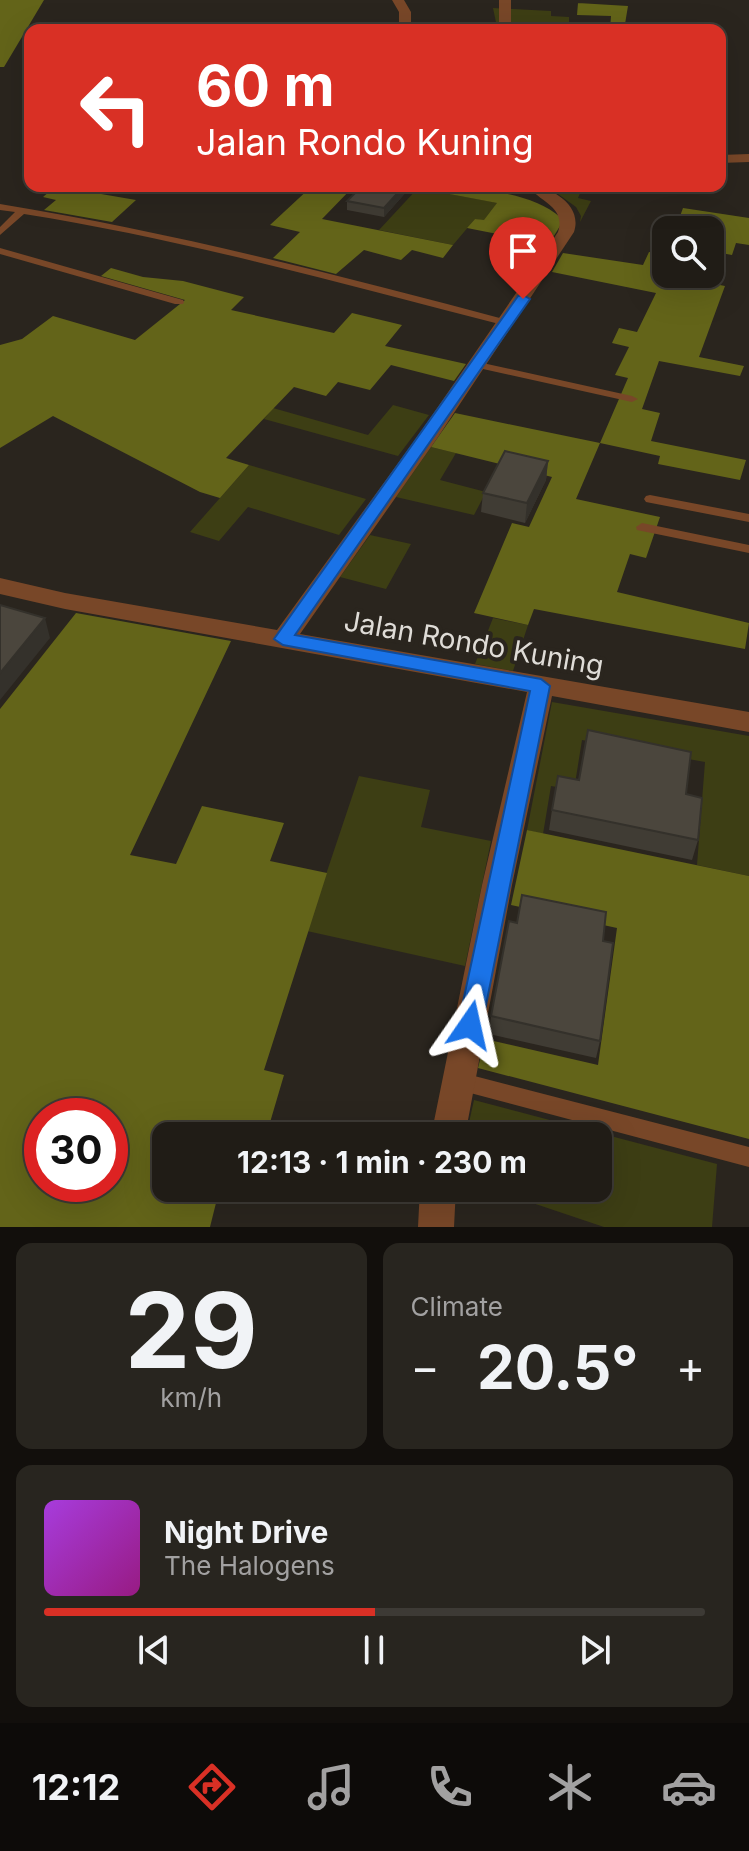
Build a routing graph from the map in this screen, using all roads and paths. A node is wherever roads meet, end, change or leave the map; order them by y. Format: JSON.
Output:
{"nodes":[{"id":1,"x":398,"y":0,"type":"edge"},
{"id":2,"x":505,"y":0,"type":"edge"},
{"id":3,"x":405,"y":24,"type":"edge"},
{"id":4,"x":505,"y":24,"type":"edge"},
{"id":5,"x":749,"y":158,"type":"edge"},
{"id":6,"x":726,"y":159,"type":"edge"},
{"id":7,"x":541,"y":192,"type":"edge"},
{"id":8,"x":0,"y":207,"type":"edge"},
{"id":9,"x":23,"y":210,"type":"junction"},
{"id":10,"x":0,"y":232,"type":"edge"},
{"id":11,"x":0,"y":251,"type":"edge"},
{"id":12,"x":179,"y":302,"type":"dead end"},
{"id":13,"x":507,"y":323,"type":"junction"},
{"id":14,"x":478,"y":365,"type":"junction"},
{"id":15,"x":632,"y":399,"type":"dead end"},
{"id":16,"x":650,"y":499,"type":"dead end"},
{"id":17,"x":749,"y":518,"type":"edge"},
{"id":18,"x":642,"y":527,"type":"dead end"},
{"id":19,"x":749,"y":549,"type":"edge"},
{"id":20,"x":0,"y":586,"type":"edge"},
{"id":21,"x":283,"y":639,"type":"junction"},
{"id":22,"x":541,"y":686,"type":"junction"},
{"id":23,"x":748,"y":719,"type":"edge"},
{"id":24,"x":459,"y":1081,"type":"junction"},
{"id":25,"x":451,"y":1122,"type":"edge"},
{"id":26,"x":749,"y":1157,"type":"edge"},
{"id":27,"x":437,"y":1202,"type":"edge"},
{"id":28,"x":436,"y":1227,"type":"edge"}],
"edges":[{"from":1,"to":3,"type":"street"},
{"from":2,"to":4,"type":"street"},
{"from":5,"to":6,"type":"street"},
{"from":7,"to":13,"type":"street"},
{"from":8,"to":9,"type":"lane"},
{"from":9,"to":10,"type":"lane"},
{"from":9,"to":13,"type":"lane"},
{"from":11,"to":12,"type":"lane"},
{"from":13,"to":14,"type":"street"},
{"from":14,"to":15,"type":"lane"},
{"from":14,"to":21,"type":"street"},
{"from":16,"to":17,"type":"lane"},
{"from":18,"to":19,"type":"lane"},
{"from":20,"to":21,"type":"street","name":"Jalan Rondo Kuning"},
{"from":21,"to":22,"type":"street","name":"Jalan Rondo Kuning"},
{"from":22,"to":23,"type":"street","name":"Jalan Rondo Kuning"},
{"from":22,"to":24,"type":"street"},
{"from":24,"to":25,"type":"street"},
{"from":24,"to":26,"type":"lane"},
{"from":27,"to":28,"type":"street"}]}
